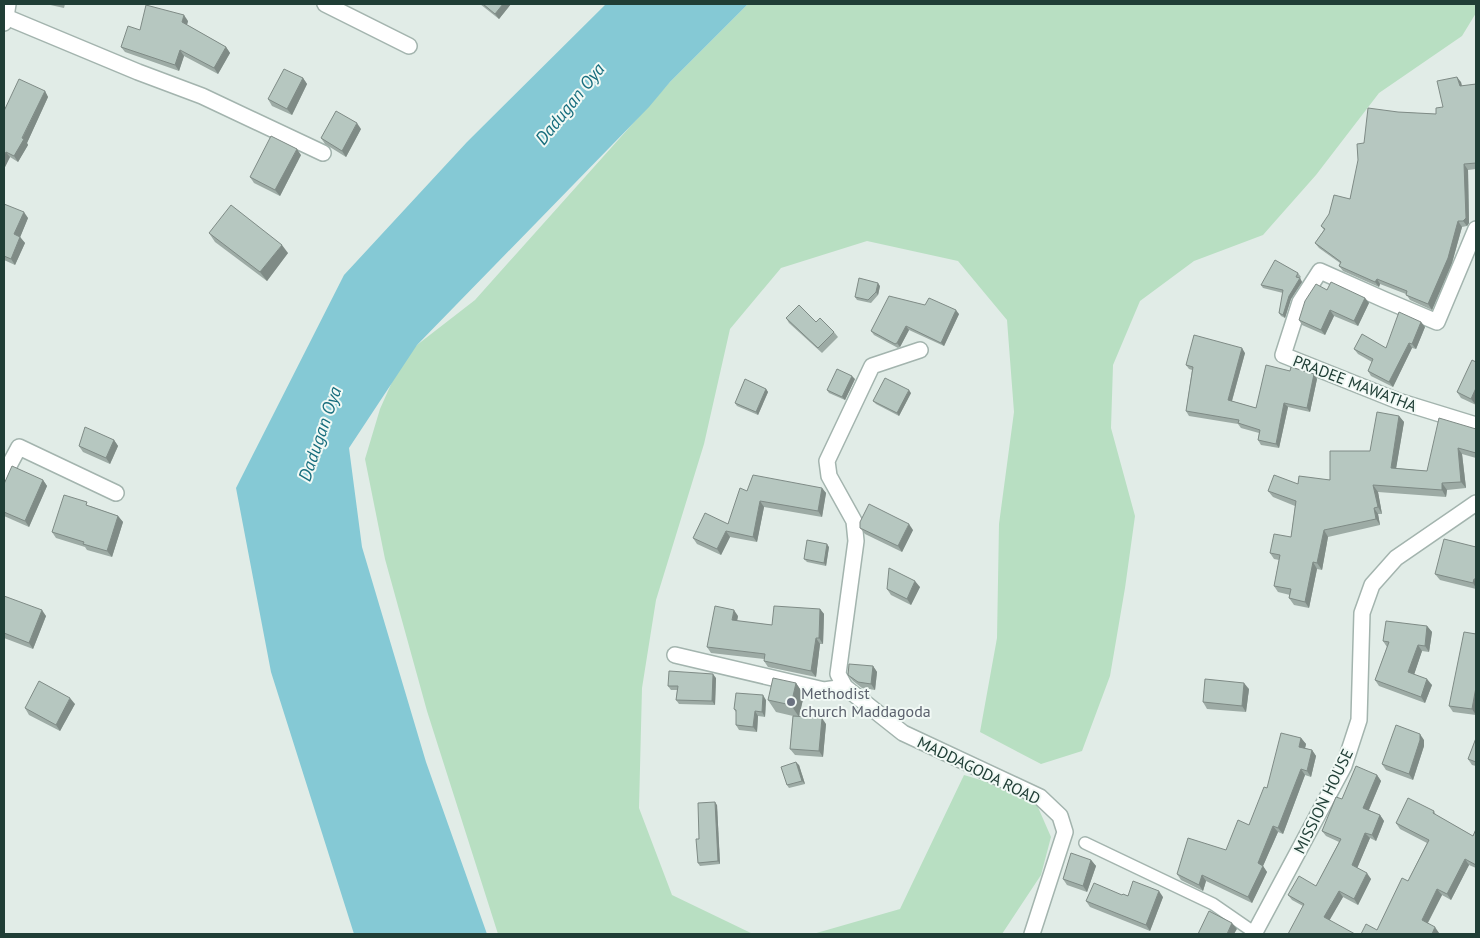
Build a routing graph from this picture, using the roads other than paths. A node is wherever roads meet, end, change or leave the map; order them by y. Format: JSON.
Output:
{"nodes":[{"id":1,"x":325,"y":4,"type":"edge"},
{"id":2,"x":6,"y":14,"type":"edge"},
{"id":3,"x":409,"y":46,"type":"dead end"},
{"id":4,"x":323,"y":153,"type":"dead end"},
{"id":5,"x":1476,"y":229,"type":"edge"},
{"id":6,"x":920,"y":350,"type":"dead end"},
{"id":7,"x":1476,"y":425,"type":"edge"},
{"id":8,"x":4,"y":475,"type":"edge"},
{"id":9,"x":116,"y":493,"type":"dead end"},
{"id":10,"x":1476,"y":503,"type":"edge"},
{"id":11,"x":675,"y":655,"type":"dead end"},
{"id":12,"x":845,"y":687,"type":"junction"},
{"id":13,"x":1085,"y":843,"type":"dead end"},
{"id":14,"x":1032,"y":934,"type":"edge"},
{"id":15,"x":1255,"y":934,"type":"edge"}],
"edges":[{"from":1,"to":3,"type":"street"},
{"from":2,"to":4,"type":"street"},
{"from":5,"to":7,"type":"street","name":"PRADEE MAWATHA"},
{"from":6,"to":12,"type":"street"},
{"from":8,"to":9,"type":"street"},
{"from":10,"to":15,"type":"street","name":"MISSION HOUSE"},
{"from":11,"to":12,"type":"street"},
{"from":12,"to":14,"type":"street","name":"MADDAGODA ROAD"},
{"from":13,"to":15,"type":"lane"}]}
